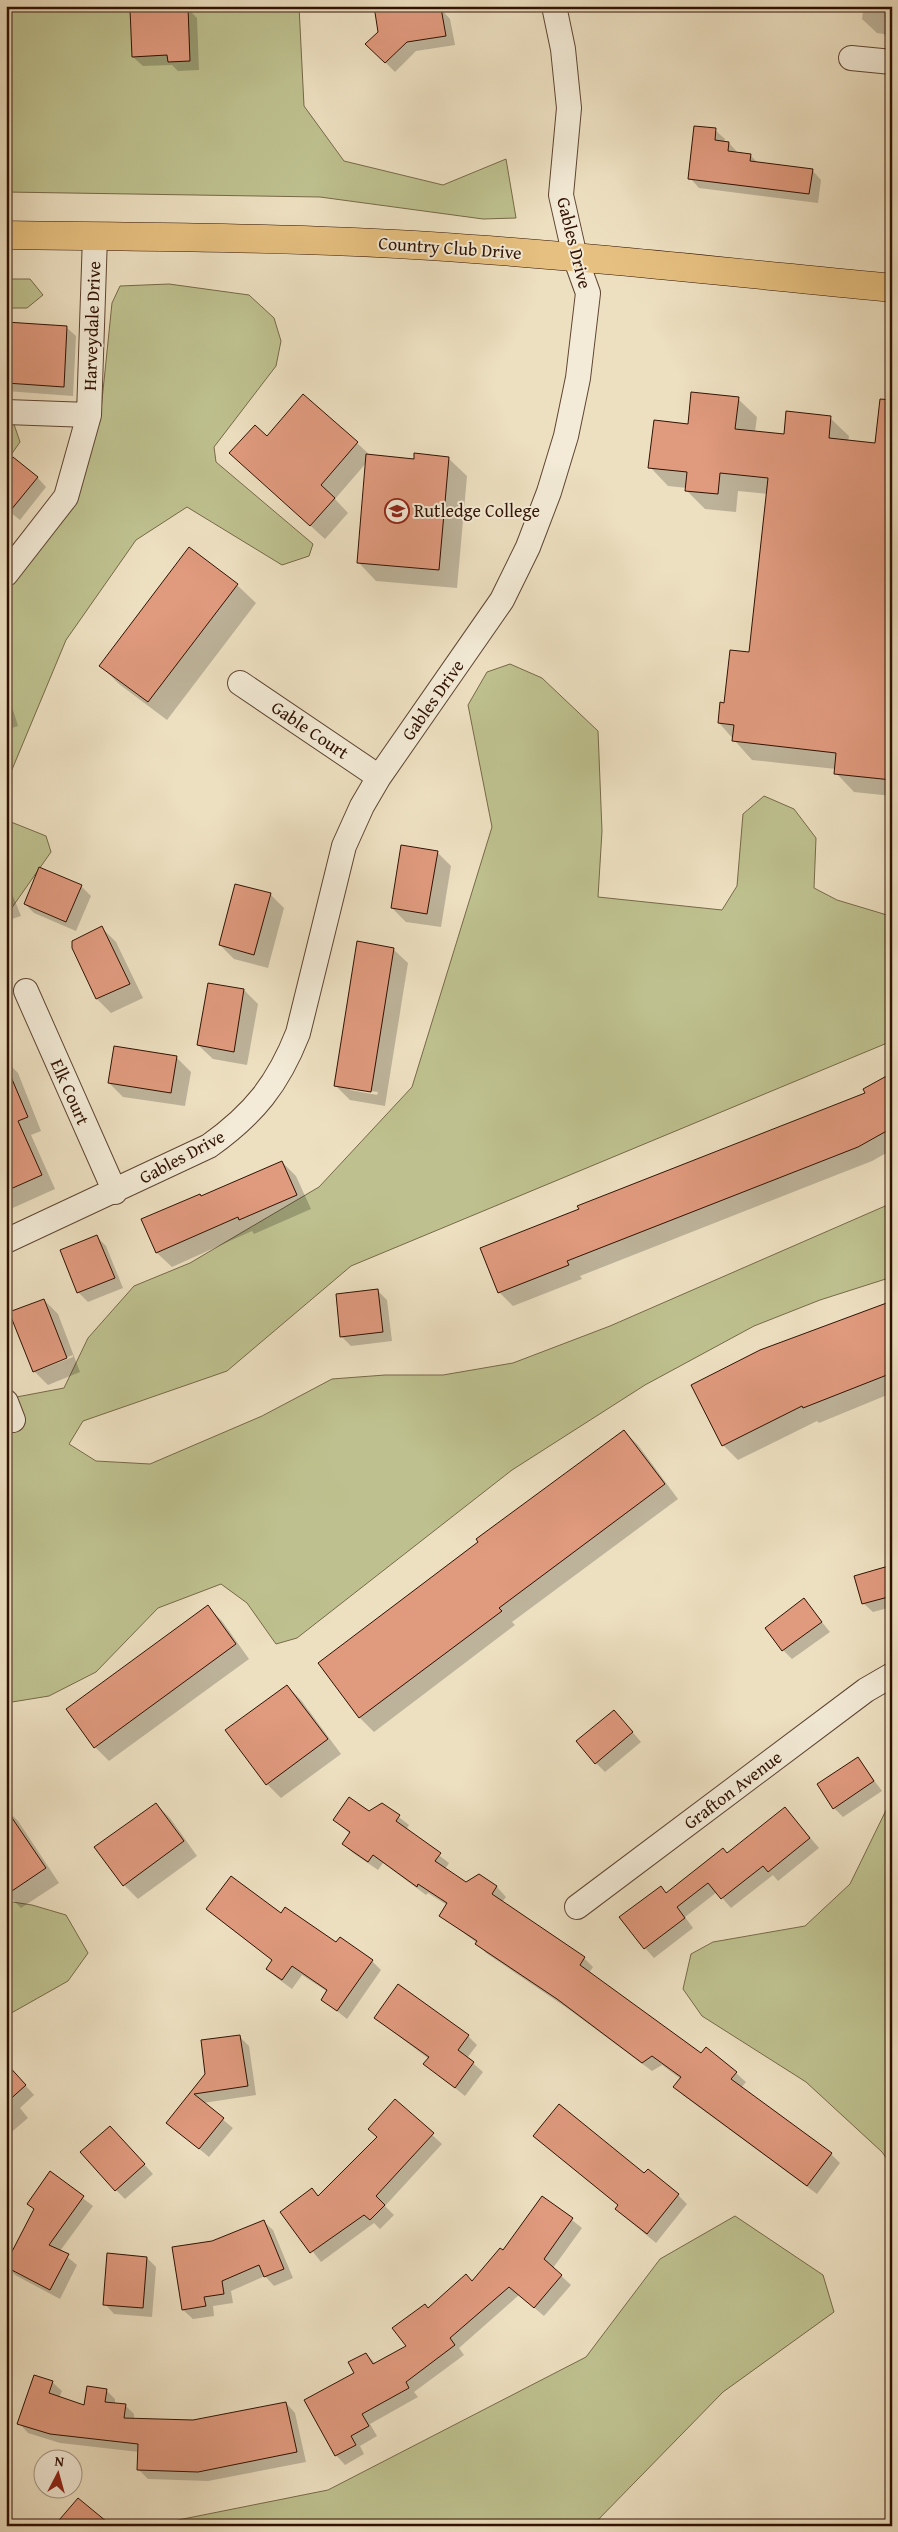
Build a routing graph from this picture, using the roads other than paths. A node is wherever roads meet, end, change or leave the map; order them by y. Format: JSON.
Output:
{"nodes":[{"id":1,"x":554,"y":6,"type":"edge"},
{"id":2,"x":850,"y":58,"type":"dead end"},
{"id":3,"x":892,"y":62,"type":"edge"},
{"id":4,"x":6,"y":235,"type":"edge"},
{"id":5,"x":95,"y":236,"type":"junction"},
{"id":6,"x":575,"y":257,"type":"junction"},
{"id":7,"x":892,"y":288,"type":"edge"},
{"id":8,"x":6,"y":412,"type":"edge"},
{"id":9,"x":89,"y":415,"type":"junction"},
{"id":10,"x":6,"y":574,"type":"edge"},
{"id":11,"x":240,"y":683,"type":"dead end"},
{"id":12,"x":380,"y":777,"type":"junction"},
{"id":13,"x":26,"y":991,"type":"dead end"},
{"id":14,"x":115,"y":1192,"type":"junction"},
{"id":15,"x":6,"y":1241,"type":"edge"},
{"id":16,"x":892,"y":1675,"type":"edge"},
{"id":17,"x":577,"y":1908,"type":"dead end"}],
"edges":[{"from":1,"to":6,"type":"street","name":"Gables Drive"},
{"from":2,"to":3,"type":"street"},
{"from":4,"to":5,"type":"main road","name":"Country Club Drive"},
{"from":5,"to":6,"type":"main road","name":"Country Club Drive"},
{"from":5,"to":9,"type":"street","name":"Harveydale Drive"},
{"from":6,"to":7,"type":"main road","name":"Country Club Drive"},
{"from":6,"to":12,"type":"street","name":"Gables Drive"},
{"from":8,"to":9,"type":"street","name":"Harveydale Drive"},
{"from":9,"to":10,"type":"street","name":"Harveydale Drive"},
{"from":11,"to":12,"type":"street","name":"Gable Court"},
{"from":12,"to":14,"type":"street","name":"Gables Drive"},
{"from":13,"to":14,"type":"street","name":"Elk Court"},
{"from":14,"to":15,"type":"street","name":"Gables Drive"},
{"from":16,"to":17,"type":"street","name":"Grafton Avenue"}]}
